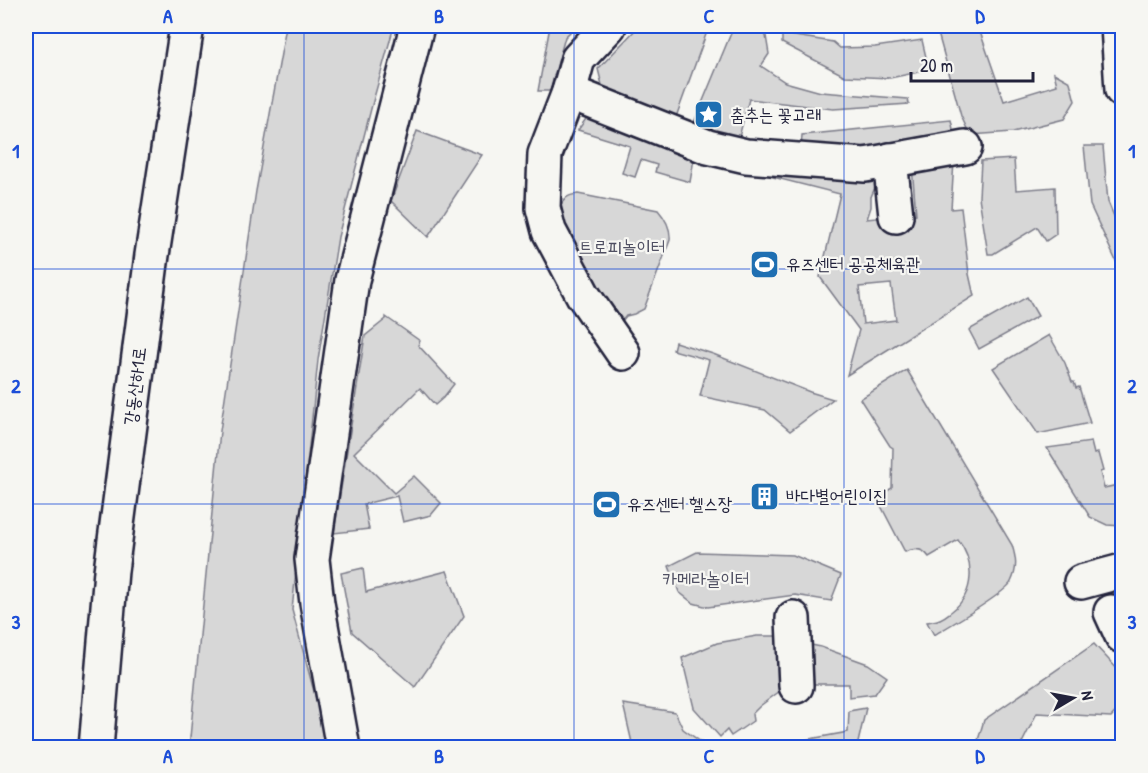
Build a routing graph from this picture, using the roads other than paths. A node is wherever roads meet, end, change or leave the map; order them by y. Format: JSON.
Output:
{"nodes":[{"id":1,"x":187,"y":26,"type":"edge"},
{"id":2,"x":417,"y":26,"type":"edge"},
{"id":3,"x":609,"y":26,"type":"edge"},
{"id":4,"x":1118,"y":26,"type":"edge"},
{"id":5,"x":1122,"y":90,"type":"edge"},
{"id":6,"x":570,"y":92,"type":"junction"},
{"id":7,"x":965,"y":147,"type":"dead end"},
{"id":8,"x":890,"y":160,"type":"junction"},
{"id":9,"x":896,"y":216,"type":"dead end"},
{"id":10,"x":623,"y":353,"type":"dead end"},
{"id":11,"x":1122,"y":571,"type":"edge"},
{"id":12,"x":1081,"y":582,"type":"dead end"},
{"id":13,"x":793,"y":618,"type":"dead end"},
{"id":14,"x":796,"y":686,"type":"dead end"},
{"id":15,"x":96,"y":747,"type":"edge"},
{"id":16,"x":344,"y":747,"type":"edge"}],
"edges":[{"from":1,"to":15,"type":"street","name":"강동산하1로"},
{"from":2,"to":16,"type":"street"},
{"from":3,"to":6,"type":"street"},
{"from":4,"to":5,"type":"street"},
{"from":6,"to":8,"type":"street"},
{"from":6,"to":10,"type":"street"},
{"from":7,"to":8,"type":"street"},
{"from":8,"to":9,"type":"street"},
{"from":11,"to":12,"type":"street"},
{"from":13,"to":14,"type":"street"}]}
